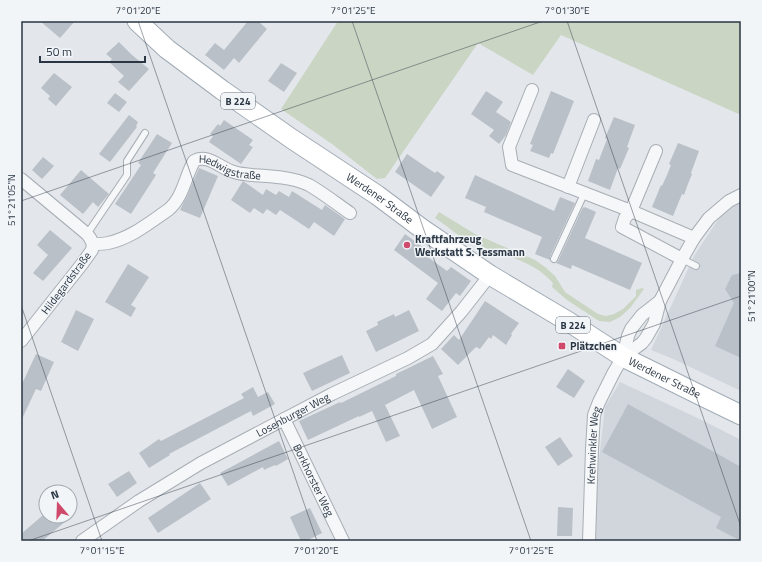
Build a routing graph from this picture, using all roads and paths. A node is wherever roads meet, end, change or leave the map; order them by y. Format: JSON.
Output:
{"nodes":[{"id":1,"x":137,"y":21,"type":"edge"},
{"id":2,"x":532,"y":90,"type":"dead end"},
{"id":3,"x":594,"y":120,"type":"dead end"},
{"id":4,"x":145,"y":133,"type":"dead end"},
{"id":5,"x":656,"y":150,"type":"dead end"},
{"id":6,"x":21,"y":179,"type":"edge"},
{"id":7,"x":568,"y":187,"type":"junction"},
{"id":8,"x":584,"y":194,"type":"junction"},
{"id":9,"x":741,"y":195,"type":"edge"},
{"id":10,"x":631,"y":211,"type":"junction"},
{"id":11,"x":350,"y":213,"type":"dead end"},
{"id":12,"x":694,"y":238,"type":"junction"},
{"id":13,"x":90,"y":239,"type":"junction"},
{"id":14,"x":554,"y":259,"type":"dead end"},
{"id":15,"x":682,"y":259,"type":"junction"},
{"id":16,"x":696,"y":266,"type":"dead end"},
{"id":17,"x":490,"y":275,"type":"junction"},
{"id":18,"x":660,"y":301,"type":"junction"},
{"id":19,"x":21,"y":341,"type":"edge"},
{"id":20,"x":623,"y":357,"type":"junction"},
{"id":21,"x":741,"y":415,"type":"edge"},
{"id":22,"x":284,"y":419,"type":"junction"},
{"id":23,"x":82,"y":541,"type":"edge"},
{"id":24,"x":343,"y":541,"type":"edge"},
{"id":25,"x":589,"y":541,"type":"edge"}],
"edges":[{"from":1,"to":17,"type":"main road","name":"Werdener Straße","number":"B 224"},
{"from":2,"to":7,"type":"street"},
{"from":3,"to":7,"type":"street"},
{"from":4,"to":13,"type":"lane"},
{"from":5,"to":10,"type":"street"},
{"from":6,"to":13,"type":"street","name":"Hildegardstraße"},
{"from":7,"to":8,"type":"street"},
{"from":8,"to":10,"type":"street"},
{"from":8,"to":14,"type":"lane"},
{"from":9,"to":12,"type":"street"},
{"from":10,"to":12,"type":"street"},
{"from":10,"to":15,"type":"street"},
{"from":11,"to":13,"type":"street","name":"Hedwigstraße"},
{"from":12,"to":15,"type":"street"},
{"from":13,"to":19,"type":"street","name":"Hildegardstraße"},
{"from":15,"to":16,"type":"lane"},
{"from":15,"to":18,"type":"street"},
{"from":17,"to":20,"type":"main road","name":"Werdener Straße","number":"B 224"},
{"from":17,"to":22,"type":"street","name":"Losenburger Weg"},
{"from":18,"to":20,"type":"street"},
{"from":18,"to":20,"type":"street"},
{"from":20,"to":21,"type":"main road","name":"Werdener Straße","number":"B 224"},
{"from":20,"to":25,"type":"street","name":"Krehwinkler Weg"},
{"from":22,"to":23,"type":"street","name":"Losenburger Weg"},
{"from":22,"to":24,"type":"street","name":"Borkhorster Weg"}]}
